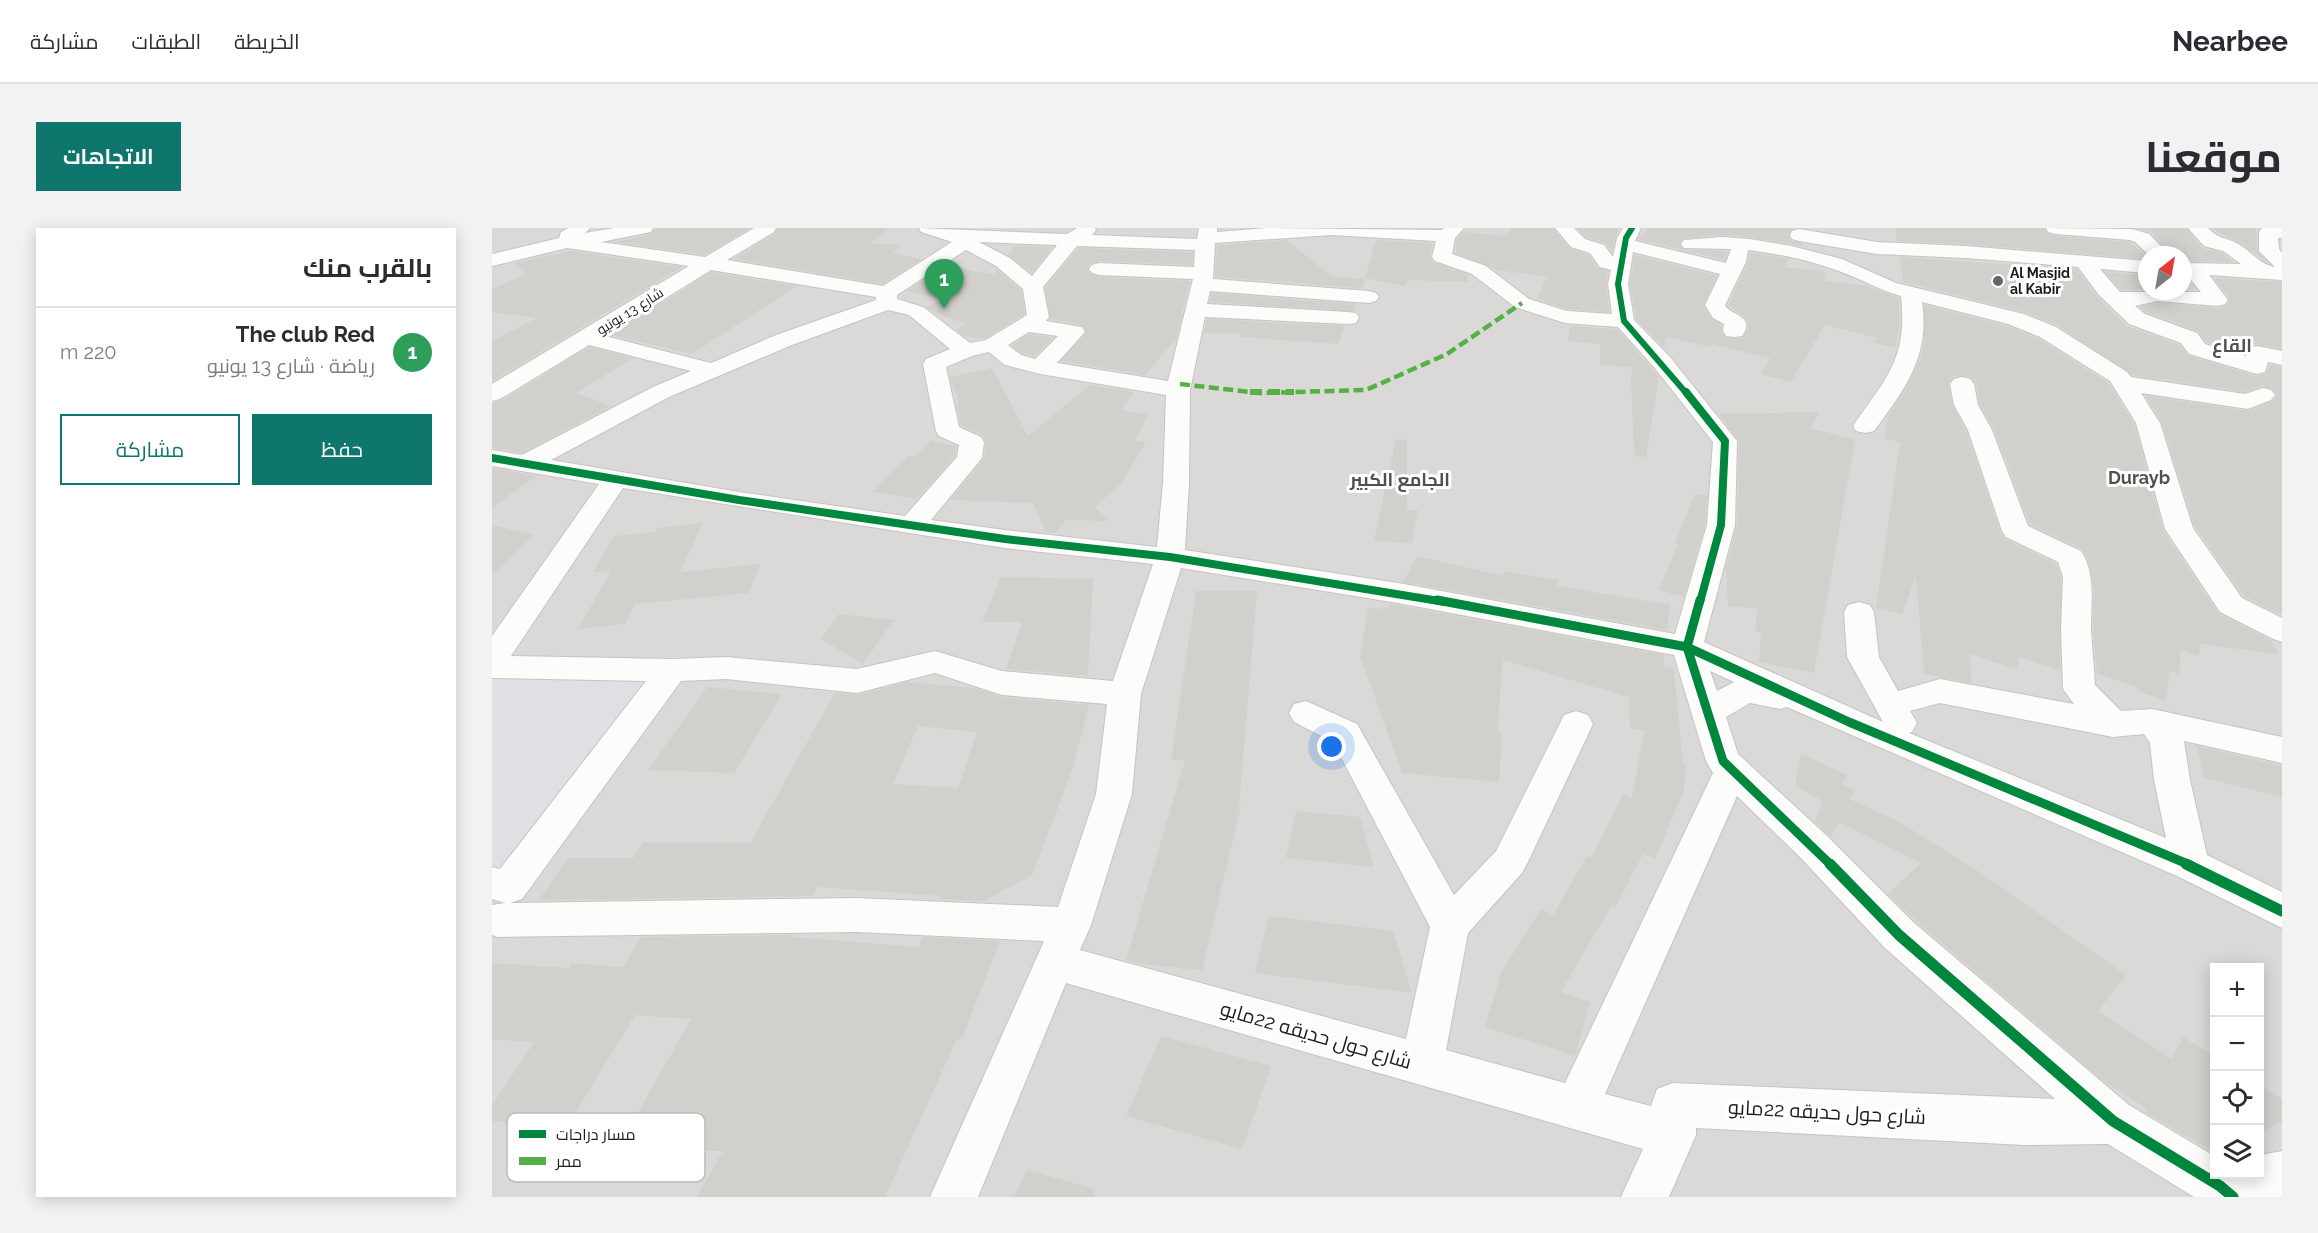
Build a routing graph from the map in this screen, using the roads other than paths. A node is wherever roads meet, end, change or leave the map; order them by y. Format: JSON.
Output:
{"nodes":[{"id":1,"x":644,"y":228,"type":"edge"},
{"id":2,"x":767,"y":228,"type":"edge"},
{"id":3,"x":928,"y":228,"type":"edge"},
{"id":4,"x":1091,"y":228,"type":"edge"},
{"id":5,"x":1564,"y":228,"type":"edge"},
{"id":6,"x":1764,"y":228,"type":"edge"},
{"id":7,"x":2055,"y":228,"type":"edge"},
{"id":8,"x":2197,"y":228,"type":"edge"},
{"id":9,"x":623,"y":230,"type":"edge"},
{"id":10,"x":1008,"y":232,"type":"edge"},
{"id":11,"x":1451,"y":232,"type":"edge"},
{"id":12,"x":2282,"y":232,"type":"edge"},
{"id":13,"x":2143,"y":233,"type":"edge"},
{"id":14,"x":1827,"y":234,"type":"edge"},
{"id":15,"x":576,"y":236,"type":"edge"},
{"id":16,"x":959,"y":238,"type":"junction"},
{"id":17,"x":1073,"y":238,"type":"junction"},
{"id":18,"x":492,"y":240,"type":"edge"},
{"id":19,"x":1147,"y":242,"type":"junction"},
{"id":20,"x":1691,"y":244,"type":"dead end"},
{"id":21,"x":1740,"y":244,"type":"junction"},
{"id":22,"x":548,"y":246,"type":"junction"},
{"id":23,"x":1626,"y":246,"type":"edge"},
{"id":24,"x":2153,"y":246,"type":"edge"},
{"id":25,"x":1877,"y":248,"type":"junction"},
{"id":26,"x":492,"y":260,"type":"edge"},
{"id":27,"x":706,"y":263,"type":"junction"},
{"id":28,"x":1203,"y":263,"type":"edge"},
{"id":29,"x":2085,"y":263,"type":"junction"},
{"id":30,"x":2276,"y":265,"type":"edge"},
{"id":31,"x":2138,"y":266,"type":"edge"},
{"id":32,"x":2192,"y":269,"type":"edge"},
{"id":33,"x":1099,"y":270,"type":"dead end"},
{"id":34,"x":1730,"y":270,"type":"junction"},
{"id":35,"x":1130,"y":271,"type":"junction"},
{"id":36,"x":2192,"y":273,"type":"edge"},
{"id":37,"x":1873,"y":276,"type":"junction"},
{"id":38,"x":1033,"y":287,"type":"junction"},
{"id":39,"x":1113,"y":289,"type":"dead end"},
{"id":40,"x":1273,"y":289,"type":"junction"},
{"id":41,"x":1308,"y":292,"type":"junction"},
{"id":42,"x":1911,"y":292,"type":"junction"},
{"id":43,"x":1369,"y":297,"type":"dead end"},
{"id":44,"x":887,"y":298,"type":"junction"},
{"id":45,"x":2116,"y":298,"type":"junction"},
{"id":46,"x":2192,"y":298,"type":"edge"},
{"id":47,"x":2138,"y":299,"type":"edge"},
{"id":48,"x":1257,"y":313,"type":"junction"},
{"id":49,"x":1303,"y":316,"type":"junction"},
{"id":50,"x":1348,"y":318,"type":"dead end"},
{"id":51,"x":1624,"y":321,"type":"junction"},
{"id":52,"x":1026,"y":325,"type":"junction"},
{"id":53,"x":1734,"y":331,"type":"dead end"},
{"id":54,"x":587,"y":339,"type":"junction"},
{"id":55,"x":993,"y":345,"type":"junction"},
{"id":56,"x":966,"y":350,"type":"junction"},
{"id":57,"x":2282,"y":358,"type":"edge"},
{"id":58,"x":1040,"y":367,"type":"junction"},
{"id":59,"x":2257,"y":367,"type":"junction"},
{"id":60,"x":713,"y":370,"type":"junction"},
{"id":61,"x":2123,"y":383,"type":"junction"},
{"id":62,"x":1962,"y":384,"type":"dead end"},
{"id":63,"x":1178,"y":390,"type":"junction"},
{"id":64,"x":492,"y":394,"type":"edge"},
{"id":65,"x":2272,"y":397,"type":"edge"},
{"id":66,"x":1865,"y":426,"type":"dead end"},
{"id":67,"x":492,"y":458,"type":"edge"},
{"id":68,"x":527,"y":463,"type":"junction"},
{"id":69,"x":616,"y":479,"type":"junction"},
{"id":70,"x":912,"y":525,"type":"junction"},
{"id":71,"x":1170,"y":557,"type":"junction"},
{"id":72,"x":1859,"y":612,"type":"dead end"},
{"id":73,"x":2282,"y":631,"type":"edge"},
{"id":74,"x":1687,"y":647,"type":"junction"},
{"id":75,"x":492,"y":660,"type":"edge"},
{"id":76,"x":492,"y":667,"type":"edge"},
{"id":77,"x":672,"y":670,"type":"junction"},
{"id":78,"x":1125,"y":694,"type":"junction"},
{"id":79,"x":1805,"y":702,"type":"junction"},
{"id":80,"x":1890,"y":705,"type":"junction"},
{"id":81,"x":1708,"y":712,"type":"junction"},
{"id":82,"x":1306,"y":713,"type":"dead end"},
{"id":83,"x":2152,"y":721,"type":"junction"},
{"id":84,"x":1576,"y":724,"type":"dead end"},
{"id":85,"x":2113,"y":724,"type":"junction"},
{"id":86,"x":1914,"y":750,"type":"junction"},
{"id":87,"x":2282,"y":750,"type":"edge"},
{"id":88,"x":1732,"y":769,"type":"junction"},
{"id":89,"x":2190,"y":865,"type":"junction"},
{"id":90,"x":498,"y":904,"type":"edge"},
{"id":91,"x":2282,"y":911,"type":"edge"},
{"id":92,"x":1450,"y":926,"type":"junction"},
{"id":93,"x":1064,"y":944,"type":"junction"},
{"id":94,"x":1422,"y":1065,"type":"junction"},
{"id":95,"x":1576,"y":1108,"type":"junction"},
{"id":96,"x":2113,"y":1121,"type":"junction"},
{"id":97,"x":1673,"y":1135,"type":"junction"},
{"id":98,"x":2282,"y":1174,"type":"edge"},
{"id":99,"x":2226,"y":1192,"type":"edge"},
{"id":100,"x":954,"y":1197,"type":"edge"},
{"id":101,"x":1645,"y":1197,"type":"edge"}],
"edges":[{"from":1,"to":9,"type":"street"},
{"from":2,"to":27,"type":"street","name":"شارع 13 يونيو"},
{"from":3,"to":16,"type":"street"},
{"from":4,"to":17,"type":"street"},
{"from":5,"to":23,"type":"street"},
{"from":6,"to":14,"type":"street"},
{"from":7,"to":13,"type":"street"},
{"from":8,"to":30,"type":"street"},
{"from":9,"to":15,"type":"street"},
{"from":10,"to":16,"type":"street"},
{"from":10,"to":17,"type":"street"},
{"from":11,"to":28,"type":"street"},
{"from":11,"to":51,"type":"street"},
{"from":12,"to":30,"type":"street"},
{"from":13,"to":24,"type":"street"},
{"from":14,"to":25,"type":"street"},
{"from":15,"to":22,"type":"street"},
{"from":15,"to":27,"type":"street"},
{"from":16,"to":38,"type":"street"},
{"from":16,"to":44,"type":"street"},
{"from":17,"to":19,"type":"street"},
{"from":17,"to":38,"type":"street"},
{"from":18,"to":22,"type":"street"},
{"from":19,"to":28,"type":"street"},
{"from":19,"to":35,"type":"street"},
{"from":20,"to":21,"type":"street"},
{"from":21,"to":34,"type":"street"},
{"from":21,"to":37,"type":"street"},
{"from":22,"to":26,"type":"street"},
{"from":23,"to":34,"type":"street"},
{"from":23,"to":51,"type":"street"},
{"from":25,"to":29,"type":"street"},
{"from":25,"to":37,"type":"street"},
{"from":27,"to":44,"type":"street"},
{"from":27,"to":54,"type":"street","name":"شارع 13 يونيو"},
{"from":28,"to":35,"type":"street"},
{"from":28,"to":40,"type":"street"},
{"from":28,"to":48,"type":"street"},
{"from":28,"to":63,"type":"street"},
{"from":29,"to":31,"type":"street"},
{"from":29,"to":45,"type":"street"},
{"from":30,"to":32,"type":"street"},
{"from":33,"to":35,"type":"street"},
{"from":34,"to":53,"type":"street"},
{"from":35,"to":39,"type":"street"},
{"from":36,"to":46,"type":"street"},
{"from":37,"to":42,"type":"street"},
{"from":38,"to":52,"type":"street"},
{"from":40,"to":41,"type":"street"},
{"from":40,"to":48,"type":"street"},
{"from":41,"to":43,"type":"street"},
{"from":41,"to":49,"type":"street"},
{"from":42,"to":61,"type":"street"},
{"from":42,"to":66,"type":"street"},
{"from":44,"to":56,"type":"street"},
{"from":44,"to":60,"type":"street"},
{"from":45,"to":47,"type":"street"},
{"from":45,"to":59,"type":"street"},
{"from":48,"to":49,"type":"street"},
{"from":49,"to":50,"type":"street"},
{"from":51,"to":74,"type":"street"},
{"from":52,"to":55,"type":"street"},
{"from":52,"to":58,"type":"street"},
{"from":54,"to":60,"type":"street"},
{"from":54,"to":64,"type":"street","name":"شارع 13 يونيو"},
{"from":55,"to":56,"type":"street"},
{"from":55,"to":58,"type":"street"},
{"from":56,"to":70,"type":"street"},
{"from":57,"to":59,"type":"street"},
{"from":58,"to":63,"type":"street"},
{"from":59,"to":65,"type":"street"},
{"from":60,"to":68,"type":"street"},
{"from":61,"to":65,"type":"street"},
{"from":61,"to":73,"type":"street"},
{"from":62,"to":85,"type":"street"},
{"from":63,"to":71,"type":"street"},
{"from":67,"to":68,"type":"street"},
{"from":68,"to":69,"type":"street"},
{"from":69,"to":70,"type":"street"},
{"from":69,"to":75,"type":"street"},
{"from":70,"to":71,"type":"street"},
{"from":71,"to":74,"type":"street"},
{"from":71,"to":78,"type":"street"},
{"from":72,"to":80,"type":"street"},
{"from":74,"to":79,"type":"street"},
{"from":74,"to":81,"type":"street"},
{"from":76,"to":77,"type":"street"},
{"from":77,"to":78,"type":"street"},
{"from":77,"to":90,"type":"street"},
{"from":78,"to":93,"type":"street"},
{"from":79,"to":81,"type":"street"},
{"from":79,"to":86,"type":"street"},
{"from":80,"to":85,"type":"street"},
{"from":80,"to":86,"type":"street"},
{"from":81,"to":88,"type":"street"},
{"from":82,"to":92,"type":"street"},
{"from":83,"to":85,"type":"street"},
{"from":83,"to":87,"type":"street"},
{"from":83,"to":89,"type":"street"},
{"from":84,"to":92,"type":"street"},
{"from":86,"to":89,"type":"street"},
{"from":88,"to":95,"type":"street"},
{"from":88,"to":96,"type":"street"},
{"from":89,"to":91,"type":"street"},
{"from":90,"to":93,"type":"street","name":"شارع حول حديقه 22مايو"},
{"from":92,"to":94,"type":"street"},
{"from":93,"to":94,"type":"street","name":"شارع حول حديقه 22مايو"},
{"from":93,"to":100,"type":"street"},
{"from":94,"to":95,"type":"street","name":"شارع حول حديقه 22مايو"},
{"from":95,"to":97,"type":"street","name":"شارع حول حديقه 22مايو"},
{"from":96,"to":97,"type":"street","name":"شارع حول حديقه 22مايو"},
{"from":96,"to":99,"type":"street"},
{"from":97,"to":101,"type":"street"},
{"from":98,"to":99,"type":"street"}]}
